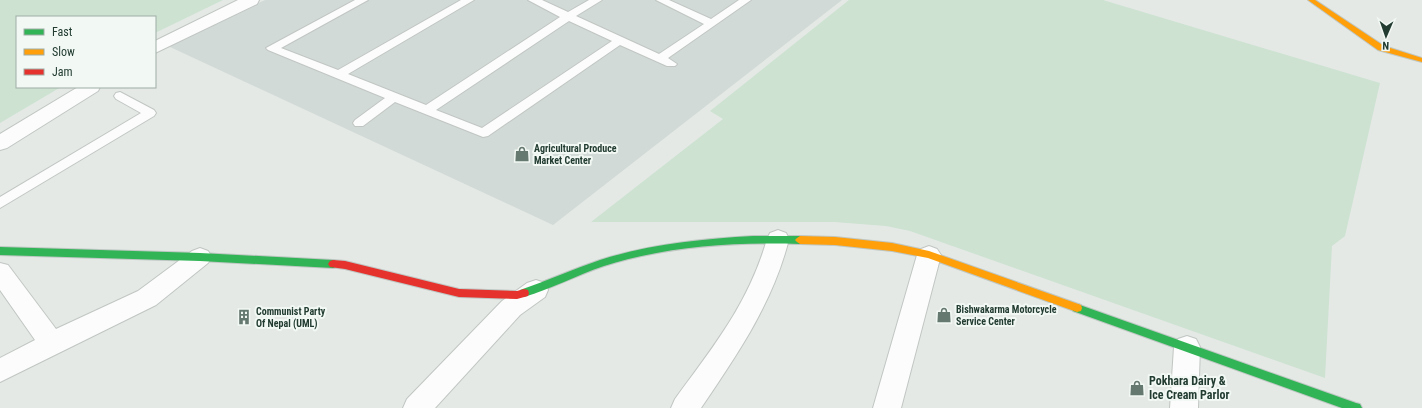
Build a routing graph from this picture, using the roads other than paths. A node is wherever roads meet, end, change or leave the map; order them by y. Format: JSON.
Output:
{"nodes":[{"id":1,"x":251,"y":0,"type":"edge"},
{"id":2,"x":363,"y":0,"type":"edge"},
{"id":3,"x":469,"y":0,"type":"edge"},
{"id":4,"x":533,"y":0,"type":"edge"},
{"id":5,"x":597,"y":0,"type":"edge"},
{"id":6,"x":661,"y":0,"type":"edge"},
{"id":7,"x":746,"y":0,"type":"edge"},
{"id":8,"x":1311,"y":0,"type":"edge"},
{"id":9,"x":567,"y":17,"type":"junction"},
{"id":10,"x":712,"y":24,"type":"junction"},
{"id":11,"x":620,"y":40,"type":"junction"},
{"id":12,"x":156,"y":48,"type":"edge"},
{"id":13,"x":660,"y":59,"type":"junction"},
{"id":14,"x":1422,"y":60,"type":"edge"},
{"id":15,"x":671,"y":64,"type":"dead end"},
{"id":16,"x":340,"y":75,"type":"junction"},
{"id":17,"x":89,"y":88,"type":"edge"},
{"id":18,"x":120,"y":96,"type":"dead end"},
{"id":19,"x":394,"y":97,"type":"junction"},
{"id":20,"x":427,"y":110,"type":"junction"},
{"id":21,"x":359,"y":123,"type":"dead end"},
{"id":22,"x":0,"y":143,"type":"edge"},
{"id":23,"x":0,"y":203,"type":"edge"},
{"id":24,"x":778,"y":240,"type":"junction"},
{"id":25,"x":0,"y":251,"type":"edge"},
{"id":26,"x":929,"y":255,"type":"junction"},
{"id":27,"x":200,"y":257,"type":"junction"},
{"id":28,"x":0,"y":272,"type":"edge"},
{"id":29,"x":536,"y":290,"type":"junction"},
{"id":30,"x":52,"y":343,"type":"junction"},
{"id":31,"x":1187,"y":347,"type":"junction"},
{"id":32,"x":0,"y":371,"type":"edge"},
{"id":33,"x":417,"y":408,"type":"edge"},
{"id":34,"x":685,"y":408,"type":"edge"},
{"id":35,"x":886,"y":408,"type":"edge"},
{"id":36,"x":1184,"y":408,"type":"edge"},
{"id":37,"x":1356,"y":408,"type":"edge"}],
"edges":[{"from":1,"to":12,"type":"street"},
{"from":2,"to":16,"type":"lane"},
{"from":3,"to":16,"type":"lane"},
{"from":4,"to":9,"type":"lane"},
{"from":5,"to":9,"type":"lane"},
{"from":6,"to":10,"type":"lane"},
{"from":7,"to":10,"type":"lane"},
{"from":8,"to":14,"type":"street"},
{"from":9,"to":11,"type":"lane"},
{"from":9,"to":20,"type":"lane"},
{"from":10,"to":13,"type":"lane"},
{"from":11,"to":13,"type":"lane"},
{"from":11,"to":20,"type":"lane"},
{"from":13,"to":15,"type":"lane"},
{"from":16,"to":19,"type":"lane"},
{"from":17,"to":22,"type":"street"},
{"from":18,"to":23,"type":"lane"},
{"from":19,"to":20,"type":"lane"},
{"from":19,"to":21,"type":"lane"},
{"from":24,"to":26,"type":"street"},
{"from":24,"to":29,"type":"street"},
{"from":24,"to":34,"type":"street"},
{"from":25,"to":27,"type":"street"},
{"from":26,"to":31,"type":"street"},
{"from":26,"to":35,"type":"street"},
{"from":27,"to":29,"type":"street"},
{"from":27,"to":30,"type":"street"},
{"from":28,"to":30,"type":"street"},
{"from":29,"to":33,"type":"street"},
{"from":30,"to":32,"type":"street"},
{"from":31,"to":36,"type":"street"},
{"from":31,"to":37,"type":"street"}]}
